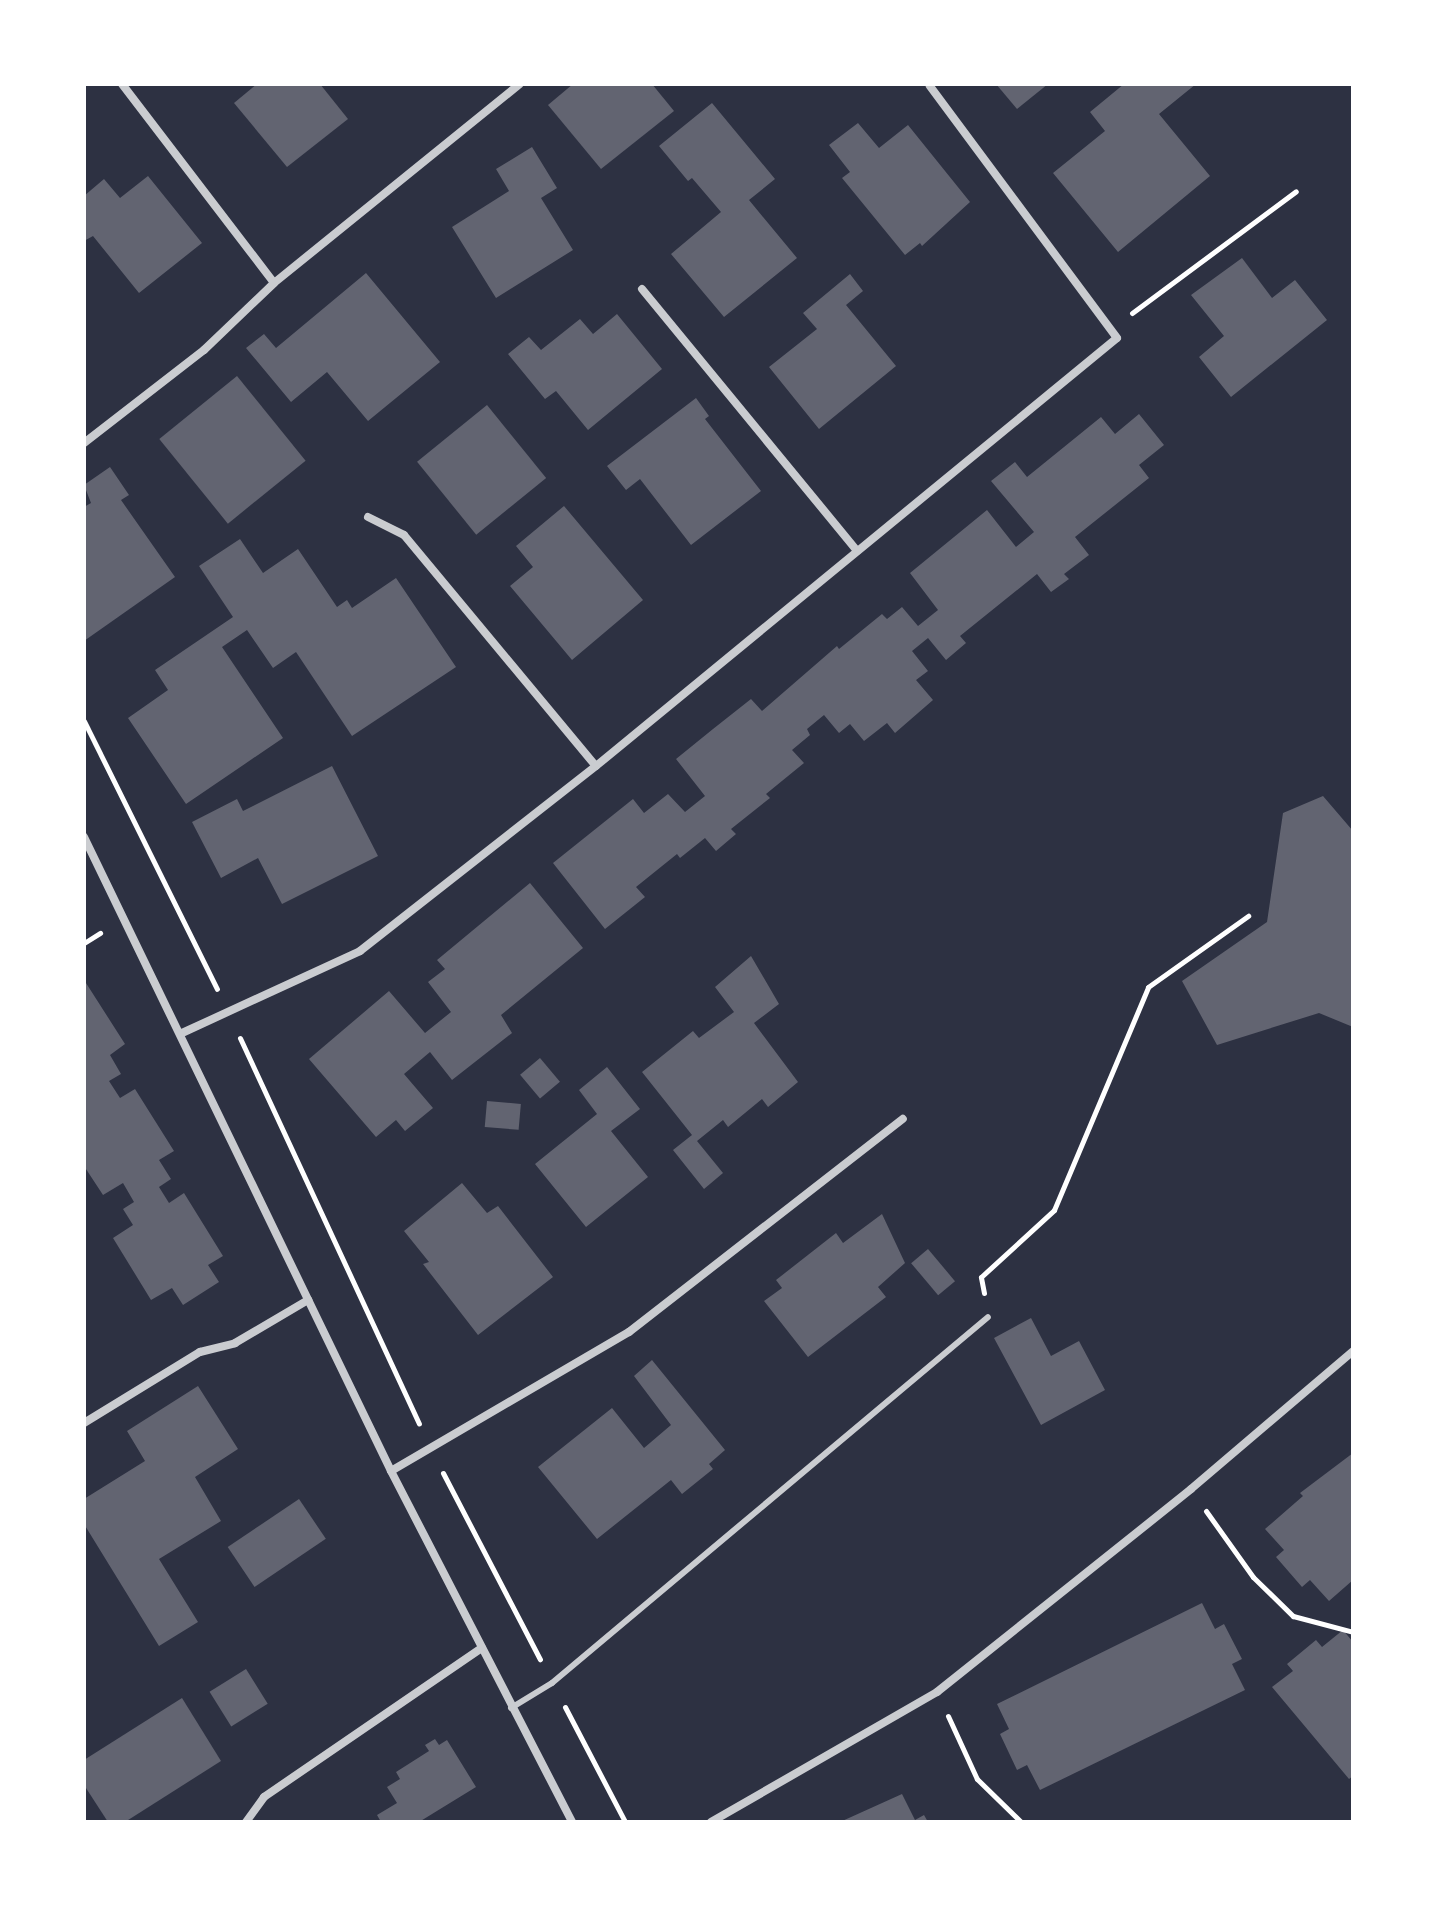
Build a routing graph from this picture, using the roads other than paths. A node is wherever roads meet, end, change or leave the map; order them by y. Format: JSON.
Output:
{"nodes":[{"id":1,"x":122,"y":84,"type":"edge"},
{"id":2,"x":520,"y":84,"type":"edge"},
{"id":3,"x":930,"y":86,"type":"edge"},
{"id":4,"x":274,"y":283,"type":"junction"},
{"id":5,"x":642,"y":289,"type":"dead end"},
{"id":6,"x":84,"y":443,"type":"edge"},
{"id":7,"x":368,"y":517,"type":"dead end"},
{"id":8,"x":857,"y":551,"type":"junction"},
{"id":9,"x":596,"y":766,"type":"junction"},
{"id":10,"x":84,"y":837,"type":"edge"},
{"id":11,"x":182,"y":1033,"type":"junction"},
{"id":12,"x":903,"y":1119,"type":"dead end"},
{"id":13,"x":308,"y":1300,"type":"junction"},
{"id":14,"x":988,"y":1317,"type":"road end"},
{"id":15,"x":1353,"y":1351,"type":"edge"},
{"id":16,"x":84,"y":1423,"type":"edge"},
{"id":17,"x":391,"y":1471,"type":"junction"},
{"id":18,"x":482,"y":1648,"type":"junction"},
{"id":19,"x":511,"y":1708,"type":"junction"},
{"id":20,"x":246,"y":1822,"type":"edge"},
{"id":21,"x":572,"y":1822,"type":"edge"},
{"id":22,"x":711,"y":1822,"type":"edge"}],
"edges":[{"from":1,"to":4,"type":"street"},
{"from":2,"to":4,"type":"street"},
{"from":3,"to":8,"type":"street"},
{"from":4,"to":6,"type":"street"},
{"from":5,"to":8,"type":"street"},
{"from":7,"to":9,"type":"street"},
{"from":8,"to":9,"type":"street"},
{"from":9,"to":11,"type":"street"},
{"from":10,"to":11,"type":"street"},
{"from":11,"to":13,"type":"street"},
{"from":12,"to":17,"type":"street"},
{"from":13,"to":16,"type":"street"},
{"from":13,"to":17,"type":"street"},
{"from":14,"to":19,"type":"lane"},
{"from":15,"to":22,"type":"street"},
{"from":17,"to":18,"type":"street"},
{"from":18,"to":19,"type":"street"},
{"from":18,"to":20,"type":"street"},
{"from":19,"to":21,"type":"street"}]}
